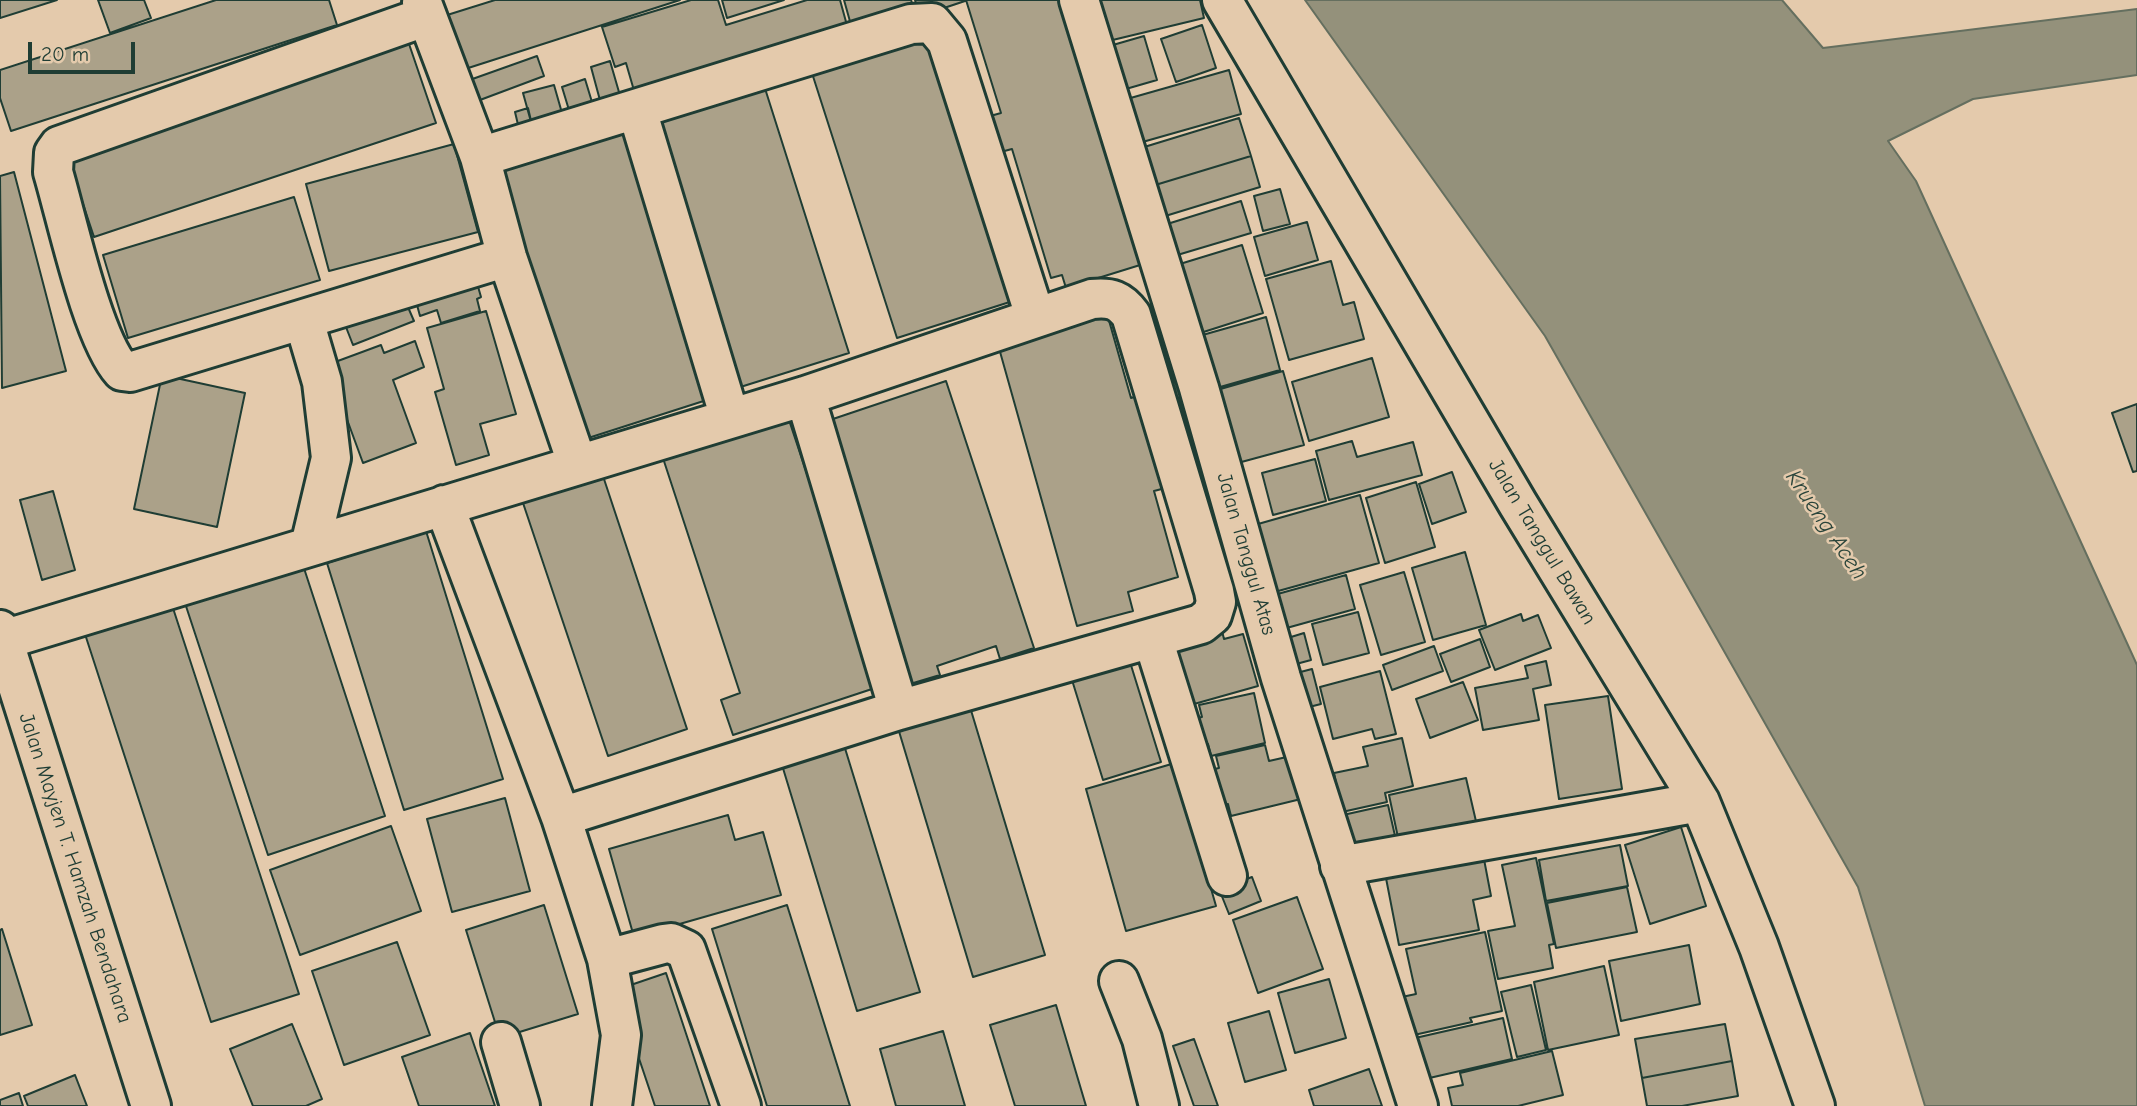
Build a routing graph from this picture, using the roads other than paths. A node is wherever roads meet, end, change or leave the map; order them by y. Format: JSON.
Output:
{"nodes":[{"id":1,"x":1079,"y":0,"type":"edge"},
{"id":2,"x":1222,"y":0,"type":"edge"},
{"id":3,"x":424,"y":5,"type":"edge"},
{"id":4,"x":637,"y":110,"type":"junction"},
{"id":5,"x":480,"y":157,"type":"junction"},
{"id":6,"x":507,"y":257,"type":"junction"},
{"id":7,"x":1035,"y":316,"type":"junction"},
{"id":8,"x":304,"y":321,"type":"junction"},
{"id":9,"x":805,"y":396,"type":"junction"},
{"id":10,"x":730,"y":418,"type":"junction"},
{"id":11,"x":578,"y":463,"type":"junction"},
{"id":12,"x":444,"y":505,"type":"junction"},
{"id":13,"x":310,"y":546,"type":"junction"},
{"id":14,"x":2,"y":635,"type":"edge"},
{"id":15,"x":1153,"y":639,"type":"junction"},
{"id":16,"x":900,"y":710,"type":"junction"},
{"id":17,"x":1700,"y":802,"type":"junction"},
{"id":18,"x":561,"y":817,"type":"junction"},
{"id":19,"x":1340,"y":866,"type":"junction"},
{"id":20,"x":1227,"y":876,"type":"dead end"},
{"id":21,"x":607,"y":959,"type":"junction"},
{"id":22,"x":1119,"y":981,"type":"dead end"},
{"id":23,"x":500,"y":1042,"type":"dead end"},
{"id":24,"x":151,"y":1106,"type":"edge"},
{"id":25,"x":520,"y":1106,"type":"edge"},
{"id":26,"x":612,"y":1106,"type":"edge"},
{"id":27,"x":741,"y":1106,"type":"edge"},
{"id":28,"x":1160,"y":1106,"type":"edge"},
{"id":29,"x":1418,"y":1106,"type":"edge"},
{"id":30,"x":1815,"y":1106,"type":"edge"}],
"edges":[{"from":1,"to":19,"type":"street","name":"Jalan Tanggul Atas"},
{"from":2,"to":17,"type":"street","name":"Jalan Tanggul Bawan"},
{"from":3,"to":5,"type":"street"},
{"from":3,"to":8,"type":"street"},
{"from":4,"to":5,"type":"street"},
{"from":4,"to":7,"type":"street"},
{"from":4,"to":10,"type":"street"},
{"from":5,"to":6,"type":"street"},
{"from":6,"to":8,"type":"street"},
{"from":6,"to":11,"type":"street"},
{"from":7,"to":9,"type":"street"},
{"from":7,"to":15,"type":"street"},
{"from":8,"to":13,"type":"street"},
{"from":9,"to":10,"type":"street"},
{"from":9,"to":16,"type":"street"},
{"from":10,"to":11,"type":"street"},
{"from":11,"to":12,"type":"street"},
{"from":12,"to":13,"type":"street"},
{"from":12,"to":18,"type":"street"},
{"from":13,"to":14,"type":"street"},
{"from":14,"to":24,"type":"street","name":"Jalan Mayjen T. Hamzah Bendahara"},
{"from":15,"to":16,"type":"street"},
{"from":15,"to":20,"type":"street"},
{"from":16,"to":18,"type":"street"},
{"from":17,"to":19,"type":"street"},
{"from":17,"to":30,"type":"street","name":"Jalan Tanggul Bawan"},
{"from":18,"to":21,"type":"street"},
{"from":19,"to":29,"type":"street","name":"Jalan Tanggul Atas"},
{"from":21,"to":26,"type":"street"},
{"from":21,"to":27,"type":"street"},
{"from":22,"to":28,"type":"street"},
{"from":23,"to":25,"type":"street"}]}
